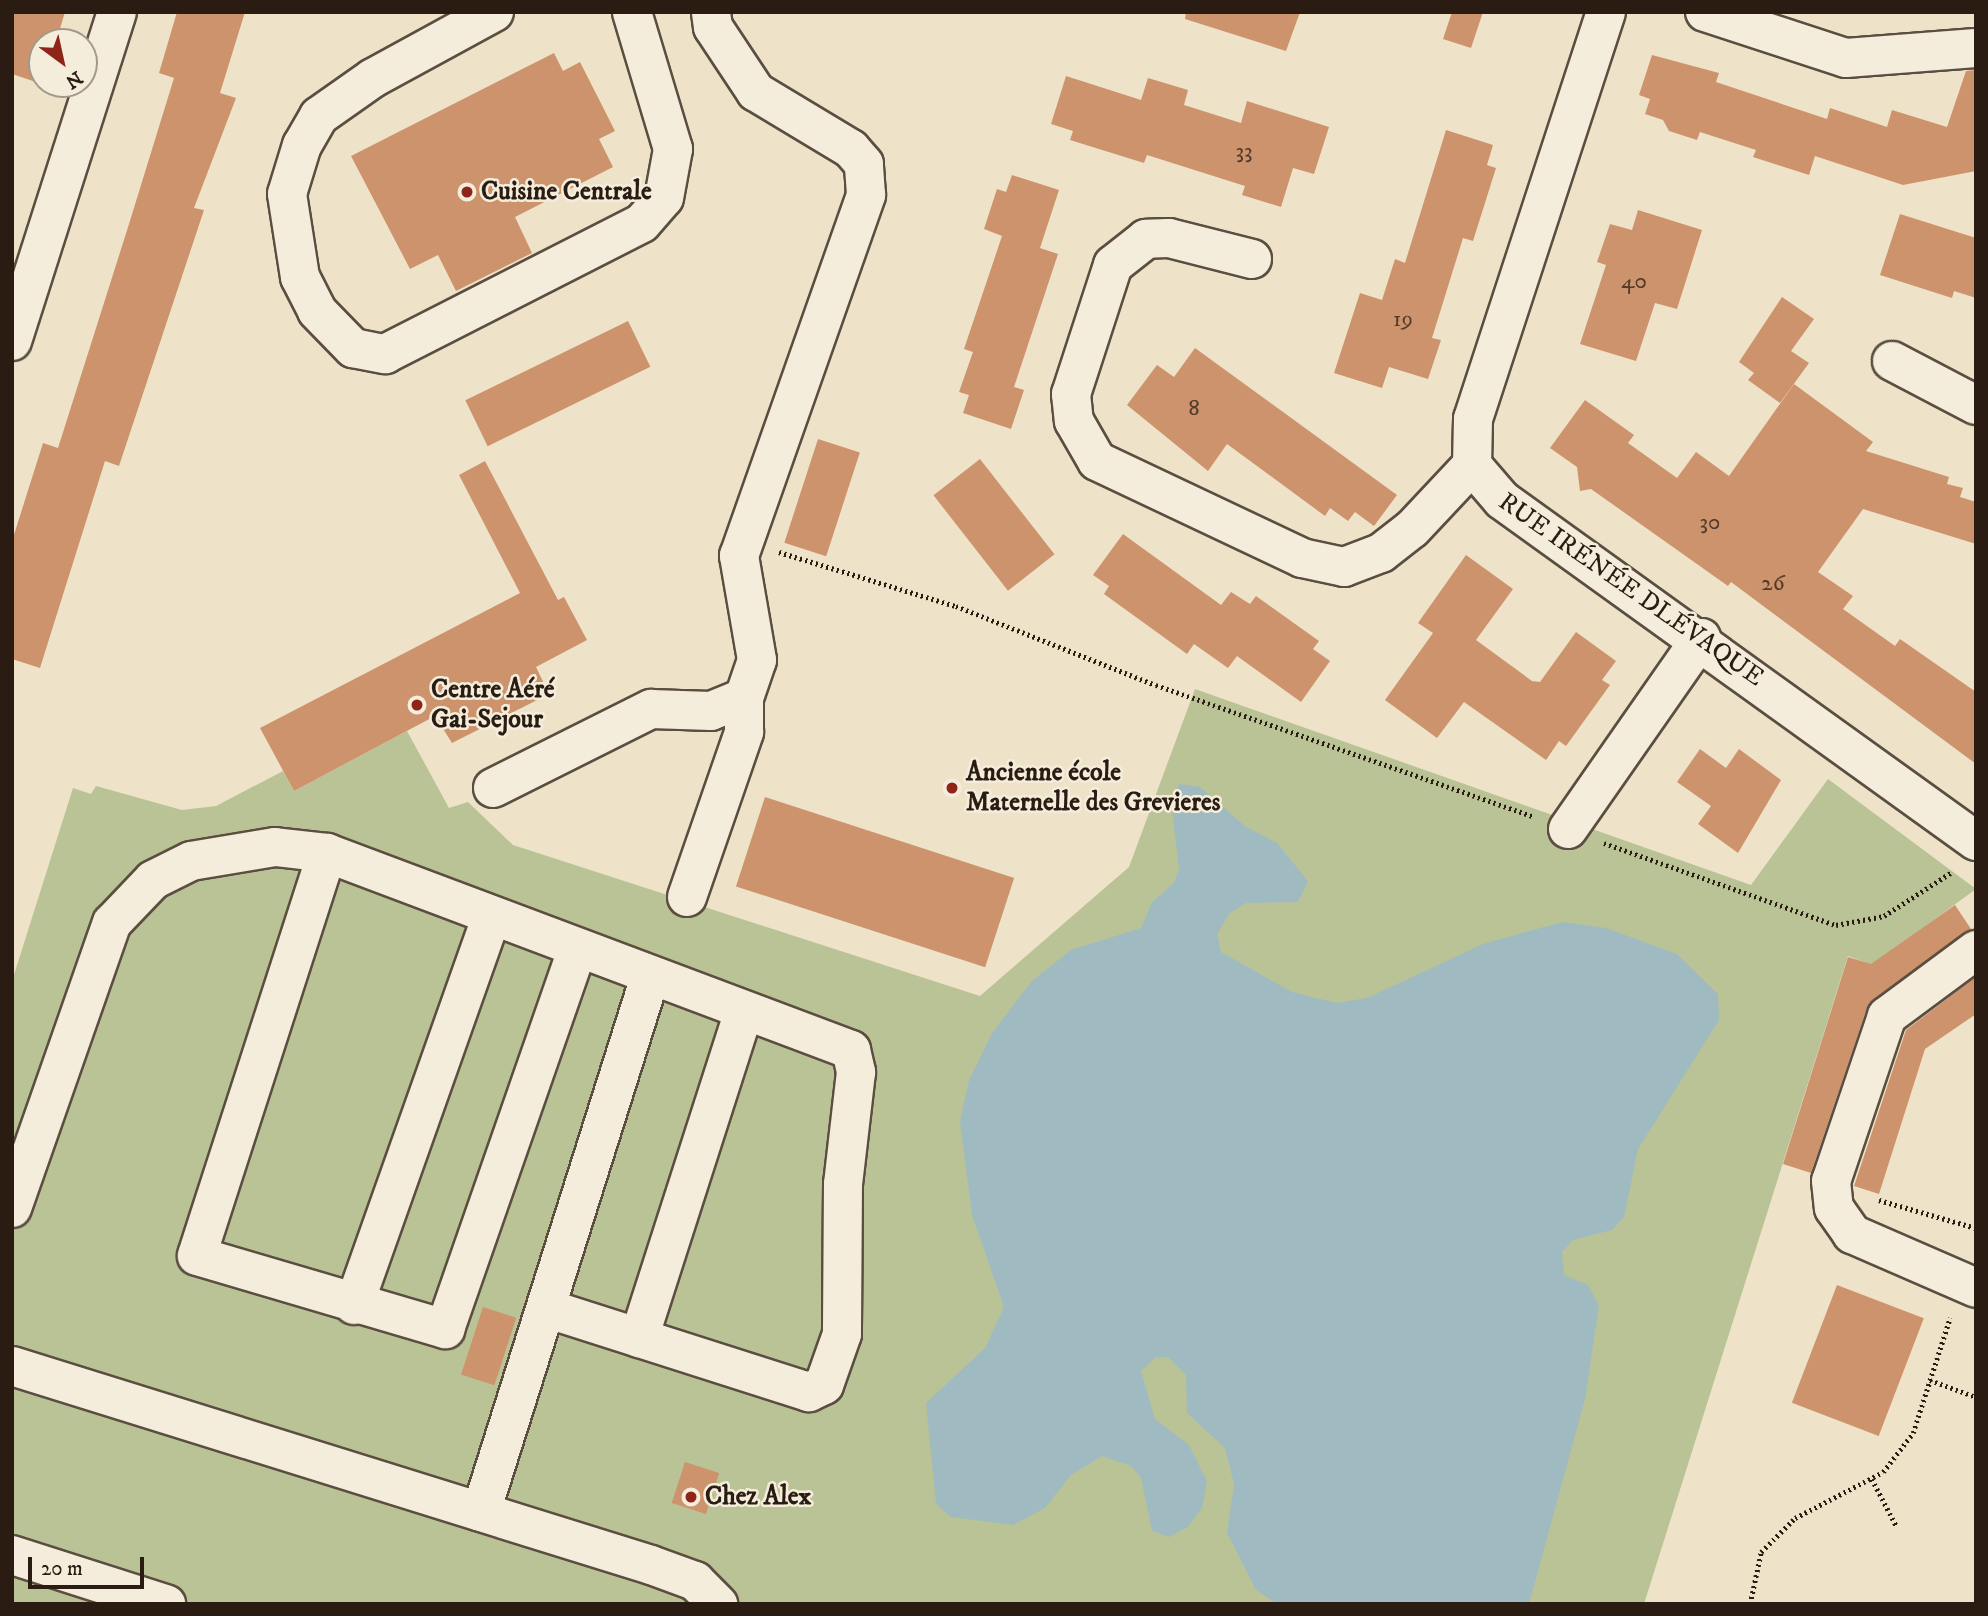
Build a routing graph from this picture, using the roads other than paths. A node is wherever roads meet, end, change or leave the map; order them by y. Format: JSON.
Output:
{"nodes":[{"id":1,"x":117,"y":12,"type":"edge"},
{"id":2,"x":494,"y":12,"type":"edge"},
{"id":3,"x":632,"y":12,"type":"edge"},
{"id":4,"x":711,"y":12,"type":"edge"},
{"id":5,"x":1606,"y":12,"type":"edge"},
{"id":6,"x":1706,"y":12,"type":"edge"},
{"id":7,"x":1976,"y":48,"type":"edge"},
{"id":8,"x":1252,"y":259,"type":"dead end"},
{"id":9,"x":12,"y":341,"type":"edge"},
{"id":10,"x":1892,"y":361,"type":"dead end"},
{"id":11,"x":1976,"y":405,"type":"edge"},
{"id":12,"x":1472,"y":465,"type":"junction"},
{"id":13,"x":1701,"y":638,"type":"junction"},
{"id":14,"x":744,"y":698,"type":"junction"},
{"id":15,"x":493,"y":788,"type":"dead end"},
{"id":16,"x":1568,"y":829,"type":"road end"},
{"id":17,"x":1970,"y":852,"type":"edge"},
{"id":18,"x":327,"y":853,"type":"junction"},
{"id":19,"x":687,"y":897,"type":"dead end"},
{"id":20,"x":492,"y":916,"type":"junction"},
{"id":21,"x":577,"y":949,"type":"junction"},
{"id":22,"x":1976,"y":950,"type":"edge"},
{"id":23,"x":650,"y":978,"type":"junction"},
{"id":24,"x":744,"y":1011,"type":"junction"},
{"id":25,"x":12,"y":1208,"type":"edge"},
{"id":26,"x":1969,"y":1285,"type":"edge"},
{"id":27,"x":354,"y":1305,"type":"junction"},
{"id":28,"x":545,"y":1308,"type":"junction"},
{"id":29,"x":639,"y":1338,"type":"junction"},
{"id":30,"x":12,"y":1366,"type":"edge"},
{"id":31,"x":481,"y":1511,"type":"junction"},
{"id":32,"x":12,"y":1555,"type":"edge"},
{"id":33,"x":166,"y":1604,"type":"edge"},
{"id":34,"x":718,"y":1604,"type":"edge"}],
"edges":[{"from":1,"to":9,"type":"street"},
{"from":2,"to":3,"type":"street"},
{"from":4,"to":14,"type":"street"},
{"from":5,"to":12,"type":"street"},
{"from":6,"to":7,"type":"street"},
{"from":8,"to":12,"type":"street"},
{"from":10,"to":11,"type":"street"},
{"from":12,"to":13,"type":"street","name":"RUE IRÉNÉE DLÉVAQUE"},
{"from":13,"to":16,"type":"street"},
{"from":13,"to":17,"type":"street","name":"RUE IRÉNÉE DLÉVAQUE"},
{"from":14,"to":15,"type":"street"},
{"from":14,"to":19,"type":"street"},
{"from":18,"to":20,"type":"street"},
{"from":18,"to":25,"type":"street"},
{"from":18,"to":27,"type":"street"},
{"from":20,"to":21,"type":"street"},
{"from":20,"to":27,"type":"street"},
{"from":21,"to":23,"type":"street"},
{"from":21,"to":27,"type":"street"},
{"from":22,"to":26,"type":"street"},
{"from":23,"to":24,"type":"street"},
{"from":23,"to":28,"type":"street"},
{"from":24,"to":29,"type":"street"},
{"from":24,"to":29,"type":"street"},
{"from":28,"to":29,"type":"street"},
{"from":28,"to":31,"type":"street"},
{"from":30,"to":31,"type":"street"},
{"from":31,"to":34,"type":"street"},
{"from":32,"to":33,"type":"street"}]}
